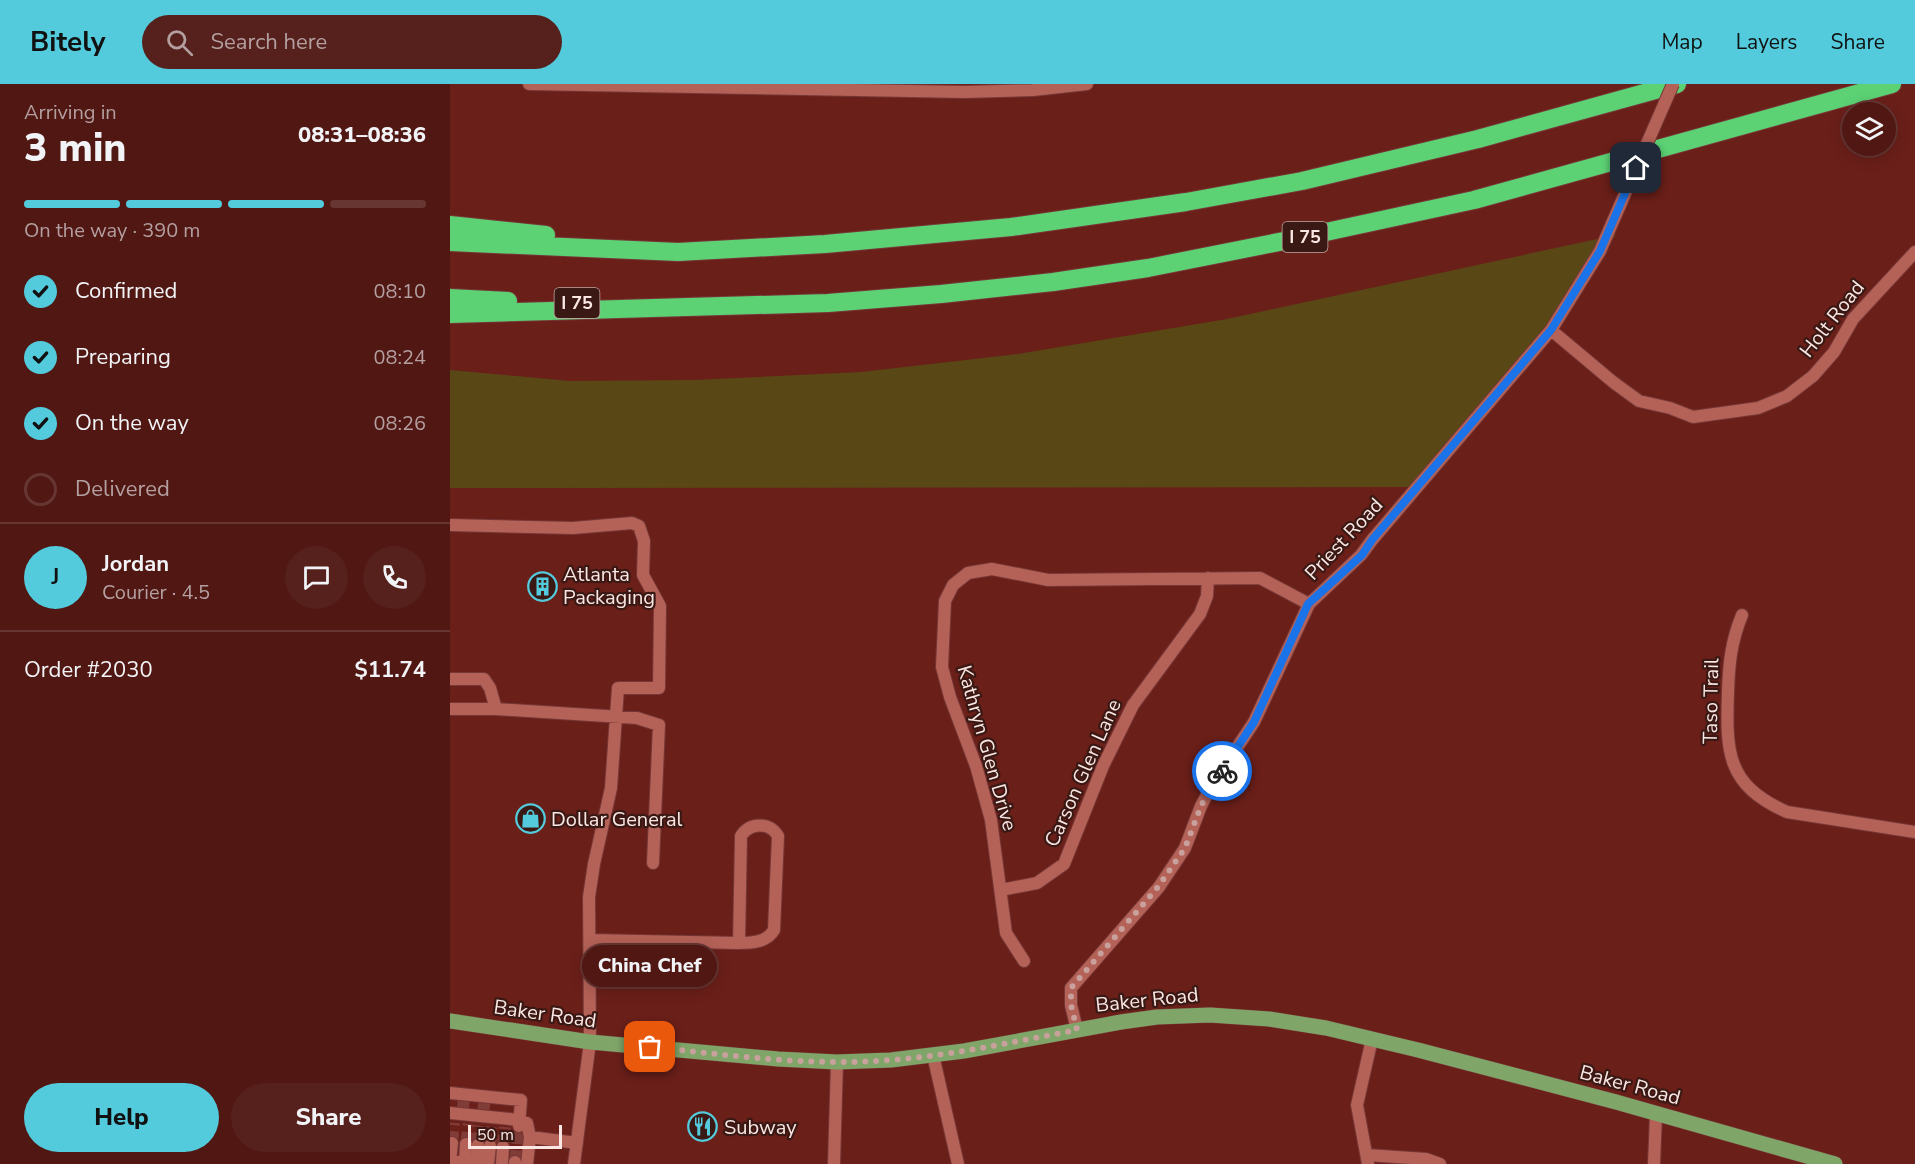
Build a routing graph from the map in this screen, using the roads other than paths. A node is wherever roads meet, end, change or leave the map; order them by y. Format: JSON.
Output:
{"nodes":[{"id":1,"x":530,"y":84,"type":"edge"},
{"id":2,"x":1087,"y":84,"type":"edge"},
{"id":3,"x":1675,"y":84,"type":"edge"},
{"id":4,"x":1892,"y":84,"type":"edge"},
{"id":5,"x":450,"y":225,"type":"edge"},
{"id":6,"x":450,"y":242,"type":"edge"},
{"id":7,"x":678,"y":252,"type":"junction"},
{"id":8,"x":1915,"y":252,"type":"edge"},
{"id":9,"x":450,"y":298,"type":"edge"},
{"id":10,"x":704,"y":307,"type":"junction"},
{"id":11,"x":450,"y":314,"type":"edge"},
{"id":12,"x":1551,"y":330,"type":"junction"},
{"id":13,"x":450,"y":525,"type":"edge"},
{"id":14,"x":1208,"y":578,"type":"junction"},
{"id":15,"x":1308,"y":604,"type":"junction"},
{"id":16,"x":1742,"y":615,"type":"dead end"},
{"id":17,"x":450,"y":679,"type":"edge"},
{"id":18,"x":450,"y":709,"type":"edge"},
{"id":19,"x":496,"y":709,"type":"junction"},
{"id":20,"x":617,"y":718,"type":"junction"},
{"id":21,"x":1915,"y":832,"type":"edge"},
{"id":22,"x":653,"y":863,"type":"dead end"},
{"id":23,"x":1001,"y":890,"type":"junction"},
{"id":24,"x":590,"y":940,"type":"junction"},
{"id":25,"x":739,"y":943,"type":"junction"},
{"id":26,"x":1024,"y":961,"type":"dead end"},
{"id":27,"x":450,"y":1022,"type":"edge"},
{"id":28,"x":1077,"y":1030,"type":"junction"},
{"id":29,"x":1372,"y":1039,"type":"junction"},
{"id":30,"x":590,"y":1042,"type":"junction"},
{"id":31,"x":933,"y":1055,"type":"junction"},
{"id":32,"x":837,"y":1062,"type":"junction"},
{"id":33,"x":450,"y":1093,"type":"edge"},
{"id":34,"x":1656,"y":1113,"type":"junction"},
{"id":35,"x":476,"y":1118,"type":"edge"},
{"id":36,"x":519,"y":1124,"type":"junction"},
{"id":37,"x":530,"y":1137,"type":"junction"},
{"id":38,"x":452,"y":1143,"type":"tunnel mouth"},
{"id":39,"x":577,"y":1143,"type":"junction"},
{"id":40,"x":484,"y":1146,"type":"junction"},
{"id":41,"x":1367,"y":1159,"type":"edge"},
{"id":42,"x":450,"y":1161,"type":"edge"},
{"id":43,"x":473,"y":1163,"type":"edge"},
{"id":44,"x":519,"y":1163,"type":"edge"},
{"id":45,"x":488,"y":1164,"type":"edge"},
{"id":46,"x":501,"y":1164,"type":"edge"},
{"id":47,"x":574,"y":1164,"type":"edge"},
{"id":48,"x":834,"y":1164,"type":"edge"},
{"id":49,"x":958,"y":1164,"type":"edge"},
{"id":50,"x":1440,"y":1164,"type":"edge"},
{"id":51,"x":1654,"y":1164,"type":"edge"},
{"id":52,"x":1835,"y":1164,"type":"edge"}],
"edges":[{"from":1,"to":2,"type":"street"},
{"from":3,"to":7,"type":"highway"},
{"from":3,"to":12,"type":"street","name":"Priest Road","bridge":true},
{"from":4,"to":10,"type":"highway","number":"I 75"},
{"from":5,"to":7,"type":"highway"},
{"from":6,"to":7,"type":"highway"},
{"from":8,"to":12,"type":"street","name":"Holt Road"},
{"from":9,"to":10,"type":"highway","number":"I 75"},
{"from":10,"to":11,"type":"highway"},
{"from":12,"to":15,"type":"street","name":"Priest Road"},
{"from":13,"to":20,"type":"street"},
{"from":14,"to":15,"type":"street","name":"Kathryn Glen Drive"},
{"from":14,"to":23,"type":"street","name":"Carson Glen Lane"},
{"from":14,"to":23,"type":"street","name":"Kathryn Glen Drive"},
{"from":15,"to":28,"type":"street","name":"Priest Road"},
{"from":16,"to":21,"type":"street","name":"Taso Trail"},
{"from":17,"to":19,"type":"street"},
{"from":18,"to":19,"type":"street"},
{"from":19,"to":20,"type":"street"},
{"from":20,"to":22,"type":"street"},
{"from":20,"to":24,"type":"street"},
{"from":23,"to":26,"type":"street","name":"Kathryn Glen Drive"},
{"from":24,"to":25,"type":"street"},
{"from":24,"to":30,"type":"street"},
{"from":25,"to":25,"type":"street"},
{"from":27,"to":30,"type":"main road","name":"Baker Road"},
{"from":28,"to":29,"type":"main road","name":"Baker Road"},
{"from":28,"to":31,"type":"main road","name":"Baker Road"},
{"from":29,"to":34,"type":"main road","name":"Baker Road"},
{"from":29,"to":41,"type":"street"},
{"from":30,"to":32,"type":"main road","name":"Baker Road"},
{"from":30,"to":39,"type":"street"},
{"from":31,"to":32,"type":"main road","name":"Baker Road"},
{"from":31,"to":49,"type":"street"},
{"from":32,"to":48,"type":"street"},
{"from":33,"to":36,"type":"street"},
{"from":34,"to":51,"type":"street"},
{"from":34,"to":52,"type":"main road","name":"Baker Road"},
{"from":35,"to":36,"type":"street"},
{"from":36,"to":37,"type":"street"},
{"from":37,"to":39,"type":"street"},
{"from":37,"to":44,"type":"street"},
{"from":38,"to":42,"type":"street"},
{"from":39,"to":47,"type":"street"},
{"from":40,"to":43,"type":"street"},
{"from":40,"to":45,"type":"street"},
{"from":40,"to":46,"type":"street"},
{"from":41,"to":50,"type":"street"},
{"from":42,"to":43,"type":"street"}]}
